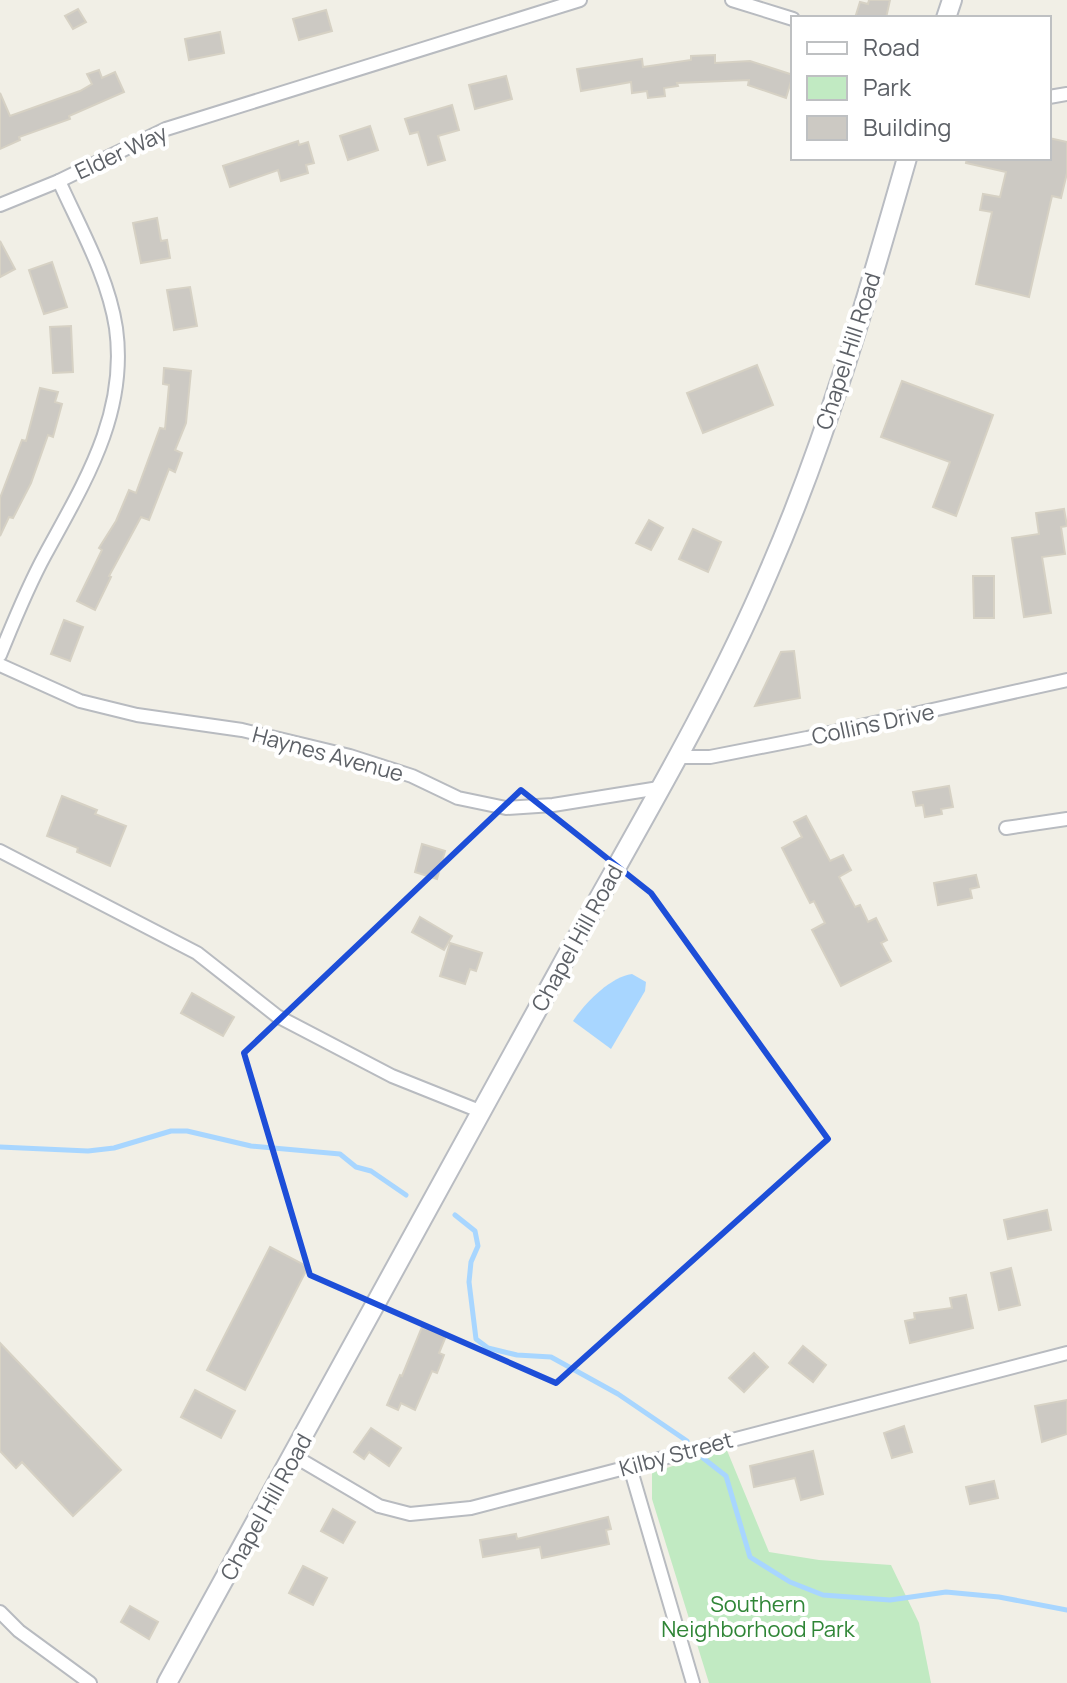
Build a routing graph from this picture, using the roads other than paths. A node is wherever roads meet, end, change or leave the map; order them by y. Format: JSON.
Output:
{"nodes":[{"id":1,"x":580,"y":0,"type":"edge"},
{"id":2,"x":732,"y":0,"type":"edge"},
{"id":3,"x":791,"y":18,"type":"edge"},
{"id":4,"x":906,"y":160,"type":"edge"},
{"id":5,"x":59,"y":181,"type":"junction"},
{"id":6,"x":0,"y":205,"type":"edge"},
{"id":7,"x":0,"y":655,"type":"edge"},
{"id":8,"x":0,"y":665,"type":"edge"},
{"id":9,"x":1067,"y":680,"type":"edge"},
{"id":10,"x":677,"y":757,"type":"junction"},
{"id":11,"x":659,"y":788,"type":"junction"},
{"id":12,"x":1067,"y":819,"type":"edge"},
{"id":13,"x":1006,"y":828,"type":"dead end"},
{"id":14,"x":0,"y":851,"type":"edge"},
{"id":15,"x":482,"y":1112,"type":"junction"},
{"id":16,"x":1067,"y":1353,"type":"edge"},
{"id":17,"x":294,"y":1456,"type":"junction"},
{"id":18,"x":630,"y":1467,"type":"junction"},
{"id":19,"x":0,"y":1612,"type":"edge"},
{"id":20,"x":90,"y":1683,"type":"edge"},
{"id":21,"x":167,"y":1683,"type":"edge"},
{"id":22,"x":693,"y":1683,"type":"edge"}],
"edges":[{"from":1,"to":5,"type":"street","name":"Elder Way"},
{"from":2,"to":3,"type":"street"},
{"from":4,"to":10,"type":"main road","name":"Chapel Hill Road"},
{"from":5,"to":6,"type":"street"},
{"from":5,"to":7,"type":"street","name":"Elder Way"},
{"from":8,"to":11,"type":"street","name":"Haynes Avenue"},
{"from":9,"to":10,"type":"street","name":"Collins Drive"},
{"from":10,"to":11,"type":"main road","name":"Chapel Hill Road"},
{"from":11,"to":15,"type":"main road","name":"Chapel Hill Road"},
{"from":12,"to":13,"type":"street"},
{"from":14,"to":15,"type":"street"},
{"from":15,"to":17,"type":"main road","name":"Chapel Hill Road"},
{"from":16,"to":18,"type":"street","name":"Kilby Street"},
{"from":17,"to":18,"type":"street","name":"Kilby Street"},
{"from":17,"to":21,"type":"main road","name":"Chapel Hill Road"},
{"from":18,"to":22,"type":"street"},
{"from":19,"to":20,"type":"street"}]}
